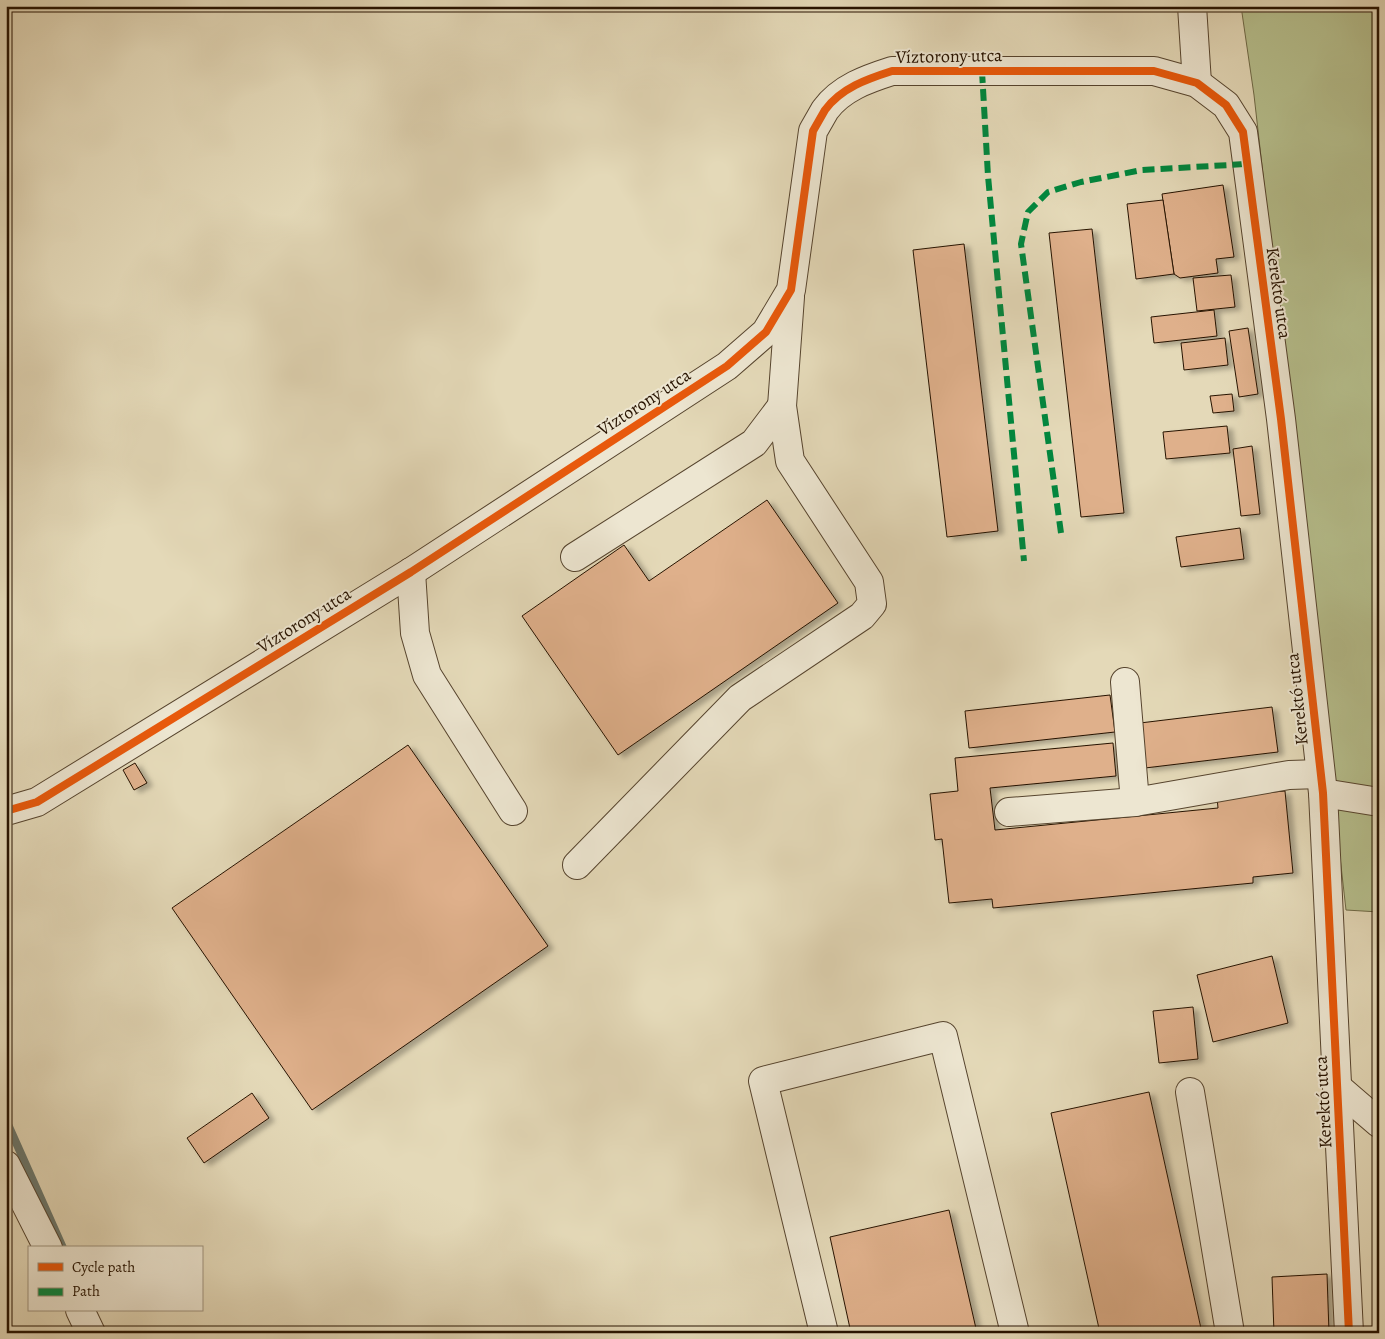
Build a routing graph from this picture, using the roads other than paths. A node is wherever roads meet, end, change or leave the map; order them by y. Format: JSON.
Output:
{"nodes":[{"id":1,"x":1192,"y":6,"type":"edge"},
{"id":2,"x":1197,"y":83,"type":"junction"},
{"id":3,"x":791,"y":290,"type":"junction"},
{"id":4,"x":782,"y":406,"type":"junction"},
{"id":5,"x":575,"y":557,"type":"dead end"},
{"id":6,"x":411,"y":572,"type":"junction"},
{"id":7,"x":1125,"y":682,"type":"dead end"},
{"id":8,"x":1322,"y":784,"type":"junction"},
{"id":9,"x":1135,"y":802,"type":"junction"},
{"id":10,"x":1379,"y":802,"type":"edge"},
{"id":11,"x":6,"y":810,"type":"edge"},
{"id":12,"x":513,"y":811,"type":"dead end"},
{"id":13,"x":1009,"y":812,"type":"dead end"},
{"id":14,"x":577,"y":865,"type":"dead end"},
{"id":15,"x":1337,"y":1087,"type":"junction"},
{"id":16,"x":1190,"y":1092,"type":"dead end"},
{"id":17,"x":1379,"y":1124,"type":"edge"},
{"id":18,"x":6,"y":1165,"type":"edge"},
{"id":19,"x":47,"y":1246,"type":"edge"},
{"id":20,"x":81,"y":1312,"type":"edge"},
{"id":21,"x":91,"y":1333,"type":"edge"},
{"id":22,"x":824,"y":1333,"type":"edge"},
{"id":23,"x":1015,"y":1333,"type":"edge"},
{"id":24,"x":1230,"y":1333,"type":"edge"},
{"id":25,"x":1348,"y":1333,"type":"edge"}],
"edges":[{"from":1,"to":2,"type":"street"},
{"from":2,"to":3,"type":"street","name":"Víztorony utca"},
{"from":2,"to":8,"type":"street","name":"Kerektó utca"},
{"from":3,"to":4,"type":"street"},
{"from":3,"to":6,"type":"street","name":"Víztorony utca"},
{"from":4,"to":5,"type":"street"},
{"from":4,"to":14,"type":"street"},
{"from":6,"to":11,"type":"street","name":"Víztorony utca"},
{"from":6,"to":12,"type":"street"},
{"from":7,"to":9,"type":"street"},
{"from":8,"to":9,"type":"street"},
{"from":8,"to":10,"type":"street"},
{"from":8,"to":15,"type":"street","name":"Kerektó utca"},
{"from":9,"to":13,"type":"street"},
{"from":15,"to":17,"type":"street"},
{"from":15,"to":25,"type":"street","name":"Kerektó utca"},
{"from":16,"to":24,"type":"street"},
{"from":18,"to":19,"type":"street"},
{"from":20,"to":21,"type":"street"},
{"from":22,"to":23,"type":"street"}]}
